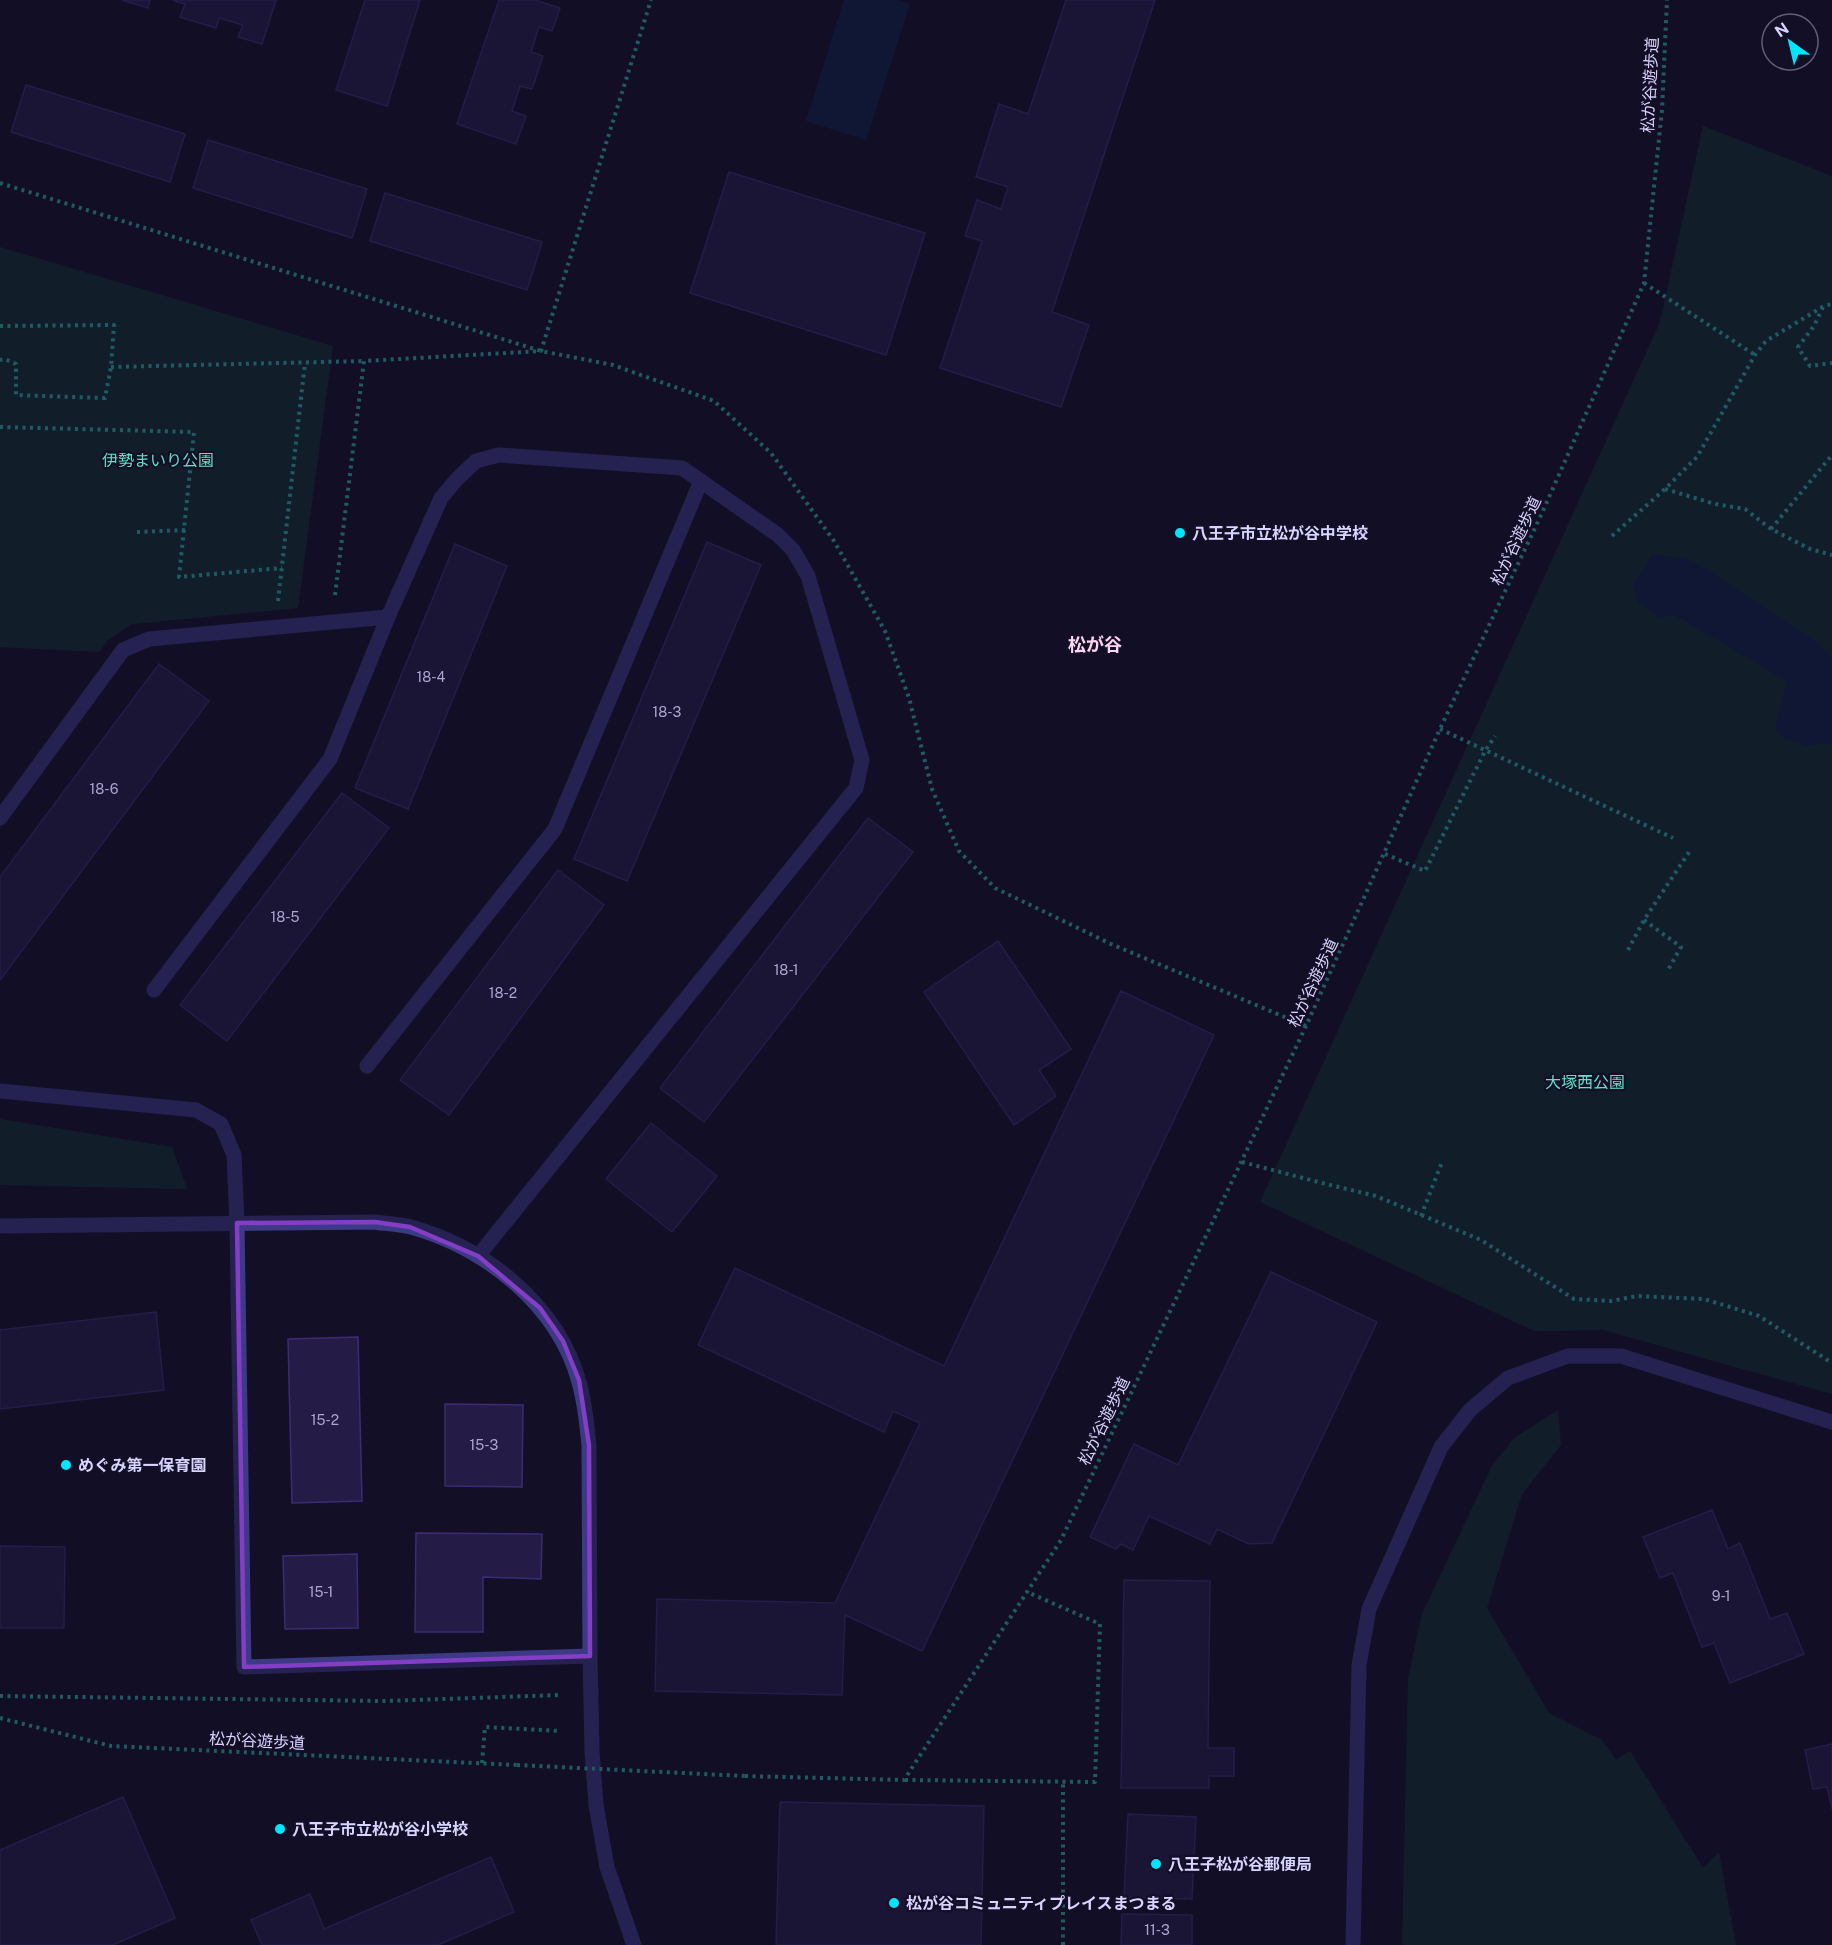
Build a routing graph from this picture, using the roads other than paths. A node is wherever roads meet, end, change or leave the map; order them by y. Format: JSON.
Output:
{"nodes":[{"id":1,"x":701,"y":482,"type":"junction"},
{"id":2,"x":388,"y":617,"type":"junction"},
{"id":3,"x":0,"y":818,"type":"edge"},
{"id":4,"x":154,"y":990,"type":"dead end"},
{"id":5,"x":367,"y":1066,"type":"dead end"},
{"id":6,"x":0,"y":1091,"type":"edge"},
{"id":7,"x":237,"y":1223,"type":"junction"},
{"id":8,"x":0,"y":1227,"type":"edge"},
{"id":9,"x":478,"y":1256,"type":"junction"},
{"id":10,"x":1832,"y":1422,"type":"edge"},
{"id":11,"x":590,"y":1656,"type":"junction"},
{"id":12,"x":634,"y":1945,"type":"edge"},
{"id":13,"x":1353,"y":1945,"type":"edge"}],
"edges":[{"from":1,"to":2,"type":"street"},
{"from":1,"to":5,"type":"street"},
{"from":1,"to":9,"type":"street"},
{"from":2,"to":3,"type":"street"},
{"from":2,"to":4,"type":"street"},
{"from":6,"to":7,"type":"street"},
{"from":7,"to":8,"type":"street"},
{"from":7,"to":9,"type":"street"},
{"from":7,"to":11,"type":"street"},
{"from":9,"to":11,"type":"street"},
{"from":10,"to":13,"type":"street"},
{"from":11,"to":12,"type":"street"}]}
